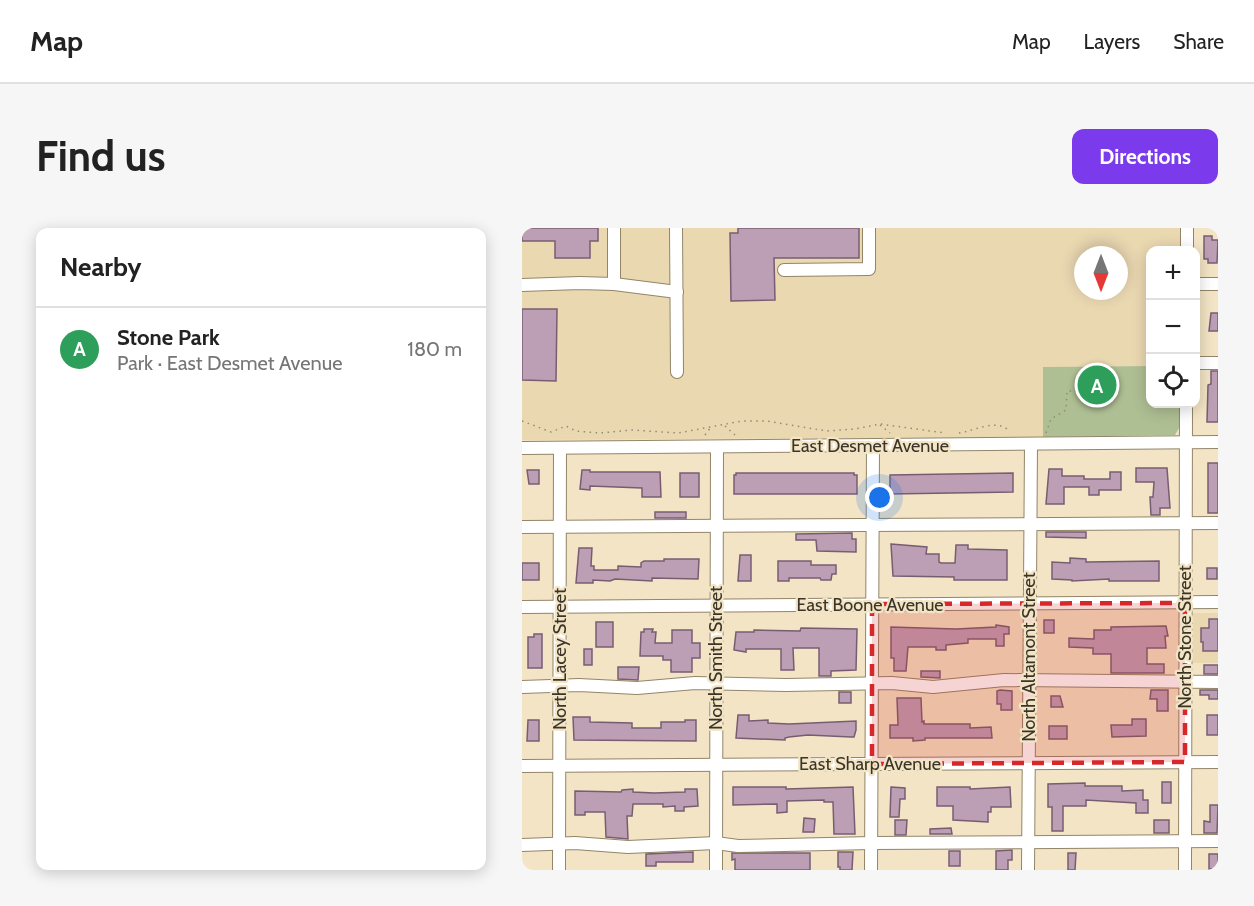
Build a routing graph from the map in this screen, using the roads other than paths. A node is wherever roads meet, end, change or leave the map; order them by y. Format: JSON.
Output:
{"nodes":[{"id":1,"x":614,"y":228,"type":"edge"},
{"id":2,"x":676,"y":228,"type":"edge"},
{"id":3,"x":869,"y":228,"type":"edge"},
{"id":4,"x":1187,"y":228,"type":"edge"},
{"id":5,"x":1187,"y":246,"type":"edge"},
{"id":6,"x":784,"y":270,"type":"dead end"},
{"id":7,"x":614,"y":284,"type":"junction"},
{"id":8,"x":1200,"y":284,"type":"edge"},
{"id":9,"x":1218,"y":284,"type":"edge"},
{"id":10,"x":522,"y":285,"type":"edge"},
{"id":11,"x":677,"y":292,"type":"junction"},
{"id":12,"x":1200,"y":363,"type":"edge"},
{"id":13,"x":1218,"y":363,"type":"edge"},
{"id":14,"x":677,"y":372,"type":"dead end"},
{"id":15,"x":1186,"y":408,"type":"edge"},
{"id":16,"x":1186,"y":442,"type":"junction"},
{"id":17,"x":1218,"y":442,"type":"edge"},
{"id":18,"x":1031,"y":445,"type":"junction"},
{"id":19,"x":873,"y":446,"type":"junction"},
{"id":20,"x":717,"y":447,"type":"junction"},
{"id":21,"x":522,"y":448,"type":"edge"},
{"id":22,"x":560,"y":448,"type":"junction"},
{"id":23,"x":1186,"y":523,"type":"junction"},
{"id":24,"x":1218,"y":523,"type":"edge"},
{"id":25,"x":873,"y":525,"type":"junction"},
{"id":26,"x":1030,"y":525,"type":"junction"},
{"id":27,"x":560,"y":526,"type":"junction"},
{"id":28,"x":716,"y":526,"type":"junction"},
{"id":29,"x":522,"y":527,"type":"edge"},
{"id":30,"x":1218,"y":602,"type":"edge"},
{"id":31,"x":1185,"y":603,"type":"junction"},
{"id":32,"x":872,"y":604,"type":"junction"},
{"id":33,"x":1029,"y":604,"type":"junction"},
{"id":34,"x":716,"y":606,"type":"junction"},
{"id":35,"x":522,"y":607,"type":"edge"},
{"id":36,"x":560,"y":607,"type":"junction"},
{"id":37,"x":1029,"y":680,"type":"junction"},
{"id":38,"x":872,"y":682,"type":"junction"},
{"id":39,"x":1185,"y":682,"type":"junction"},
{"id":40,"x":1218,"y":682,"type":"edge"},
{"id":41,"x":716,"y":684,"type":"junction"},
{"id":42,"x":522,"y":687,"type":"edge"},
{"id":43,"x":560,"y":687,"type":"junction"},
{"id":44,"x":1185,"y":762,"type":"junction"},
{"id":45,"x":1218,"y":762,"type":"edge"},
{"id":46,"x":1029,"y":763,"type":"junction"},
{"id":47,"x":872,"y":764,"type":"junction"},
{"id":48,"x":560,"y":765,"type":"junction"},
{"id":49,"x":716,"y":765,"type":"junction"},
{"id":50,"x":522,"y":766,"type":"edge"},
{"id":51,"x":1029,"y":841,"type":"junction"},
{"id":52,"x":1218,"y":841,"type":"edge"},
{"id":53,"x":1185,"y":842,"type":"junction"},
{"id":54,"x":716,"y":843,"type":"junction"},
{"id":55,"x":871,"y":843,"type":"junction"},
{"id":56,"x":560,"y":844,"type":"junction"},
{"id":57,"x":522,"y":845,"type":"edge"},
{"id":58,"x":559,"y":870,"type":"edge"},
{"id":59,"x":716,"y":870,"type":"edge"},
{"id":60,"x":872,"y":870,"type":"edge"},
{"id":61,"x":1028,"y":870,"type":"edge"},
{"id":62,"x":1185,"y":870,"type":"edge"}],
"edges":[{"from":1,"to":7,"type":"street"},
{"from":2,"to":11,"type":"street"},
{"from":3,"to":6,"type":"street"},
{"from":4,"to":5,"type":"street"},
{"from":7,"to":10,"type":"street"},
{"from":7,"to":11,"type":"street"},
{"from":8,"to":9,"type":"street"},
{"from":11,"to":14,"type":"street"},
{"from":12,"to":13,"type":"street"},
{"from":15,"to":16,"type":"street","name":"North Stone Street"},
{"from":16,"to":17,"type":"street","name":"East Desmet Avenue"},
{"from":16,"to":18,"type":"street","name":"East Desmet Avenue"},
{"from":16,"to":23,"type":"street","name":"North Stone Street"},
{"from":18,"to":19,"type":"street","name":"East Desmet Avenue"},
{"from":18,"to":26,"type":"street","name":"North Altamont Street"},
{"from":19,"to":20,"type":"street","name":"East Desmet Avenue"},
{"from":19,"to":25,"type":"street"},
{"from":20,"to":22,"type":"street","name":"East Desmet Avenue"},
{"from":20,"to":28,"type":"street","name":"North Smith Street"},
{"from":21,"to":22,"type":"street","name":"East Desmet Avenue"},
{"from":22,"to":27,"type":"street","name":"North Lacey Street"},
{"from":23,"to":24,"type":"street"},
{"from":23,"to":26,"type":"street"},
{"from":23,"to":31,"type":"street","name":"North Stone Street"},
{"from":25,"to":26,"type":"street"},
{"from":25,"to":28,"type":"street"},
{"from":25,"to":32,"type":"street"},
{"from":26,"to":33,"type":"street","name":"North Altamont Street"},
{"from":27,"to":28,"type":"street"},
{"from":27,"to":29,"type":"street"},
{"from":27,"to":36,"type":"street","name":"North Lacey Street"},
{"from":28,"to":34,"type":"street","name":"North Smith Street"},
{"from":30,"to":31,"type":"street","name":"East Boone Avenue"},
{"from":31,"to":33,"type":"street","name":"East Boone Avenue"},
{"from":31,"to":39,"type":"street","name":"North Stone Street"},
{"from":32,"to":33,"type":"street","name":"East Boone Avenue"},
{"from":32,"to":34,"type":"street","name":"East Boone Avenue"},
{"from":32,"to":38,"type":"street"},
{"from":33,"to":37,"type":"street","name":"North Altamont Street"},
{"from":34,"to":36,"type":"street","name":"East Boone Avenue"},
{"from":34,"to":41,"type":"street","name":"North Smith Street"},
{"from":35,"to":36,"type":"street","name":"East Boone Avenue"},
{"from":36,"to":43,"type":"street","name":"North Lacey Street"},
{"from":37,"to":38,"type":"street"},
{"from":37,"to":39,"type":"street"},
{"from":37,"to":46,"type":"street","name":"North Altamont Street"},
{"from":38,"to":41,"type":"street"},
{"from":38,"to":47,"type":"street"},
{"from":39,"to":40,"type":"street"},
{"from":39,"to":44,"type":"street","name":"North Stone Street"},
{"from":41,"to":43,"type":"street"},
{"from":41,"to":49,"type":"street","name":"North Smith Street"},
{"from":42,"to":43,"type":"street"},
{"from":43,"to":48,"type":"street","name":"North Lacey Street"},
{"from":44,"to":45,"type":"street","name":"East Sharp Avenue"},
{"from":44,"to":46,"type":"street","name":"East Sharp Avenue"},
{"from":44,"to":53,"type":"street","name":"North Stone Street"},
{"from":46,"to":47,"type":"street","name":"East Sharp Avenue"},
{"from":46,"to":51,"type":"street","name":"North Altamont Street"},
{"from":47,"to":49,"type":"street","name":"East Sharp Avenue"},
{"from":47,"to":55,"type":"street"},
{"from":48,"to":49,"type":"street","name":"East Sharp Avenue"},
{"from":48,"to":50,"type":"street","name":"East Sharp Avenue"},
{"from":48,"to":56,"type":"street","name":"North Lacey Street"},
{"from":49,"to":54,"type":"street","name":"North Smith Street"},
{"from":51,"to":53,"type":"street"},
{"from":51,"to":55,"type":"street"},
{"from":51,"to":61,"type":"street","name":"North Altamont Street"},
{"from":52,"to":53,"type":"street"},
{"from":53,"to":62,"type":"street","name":"North Stone Street"},
{"from":54,"to":55,"type":"street"},
{"from":54,"to":56,"type":"street"},
{"from":54,"to":59,"type":"street","name":"North Smith Street"},
{"from":55,"to":60,"type":"street"},
{"from":56,"to":57,"type":"street"},
{"from":56,"to":58,"type":"street","name":"North Lacey Street"}]}
